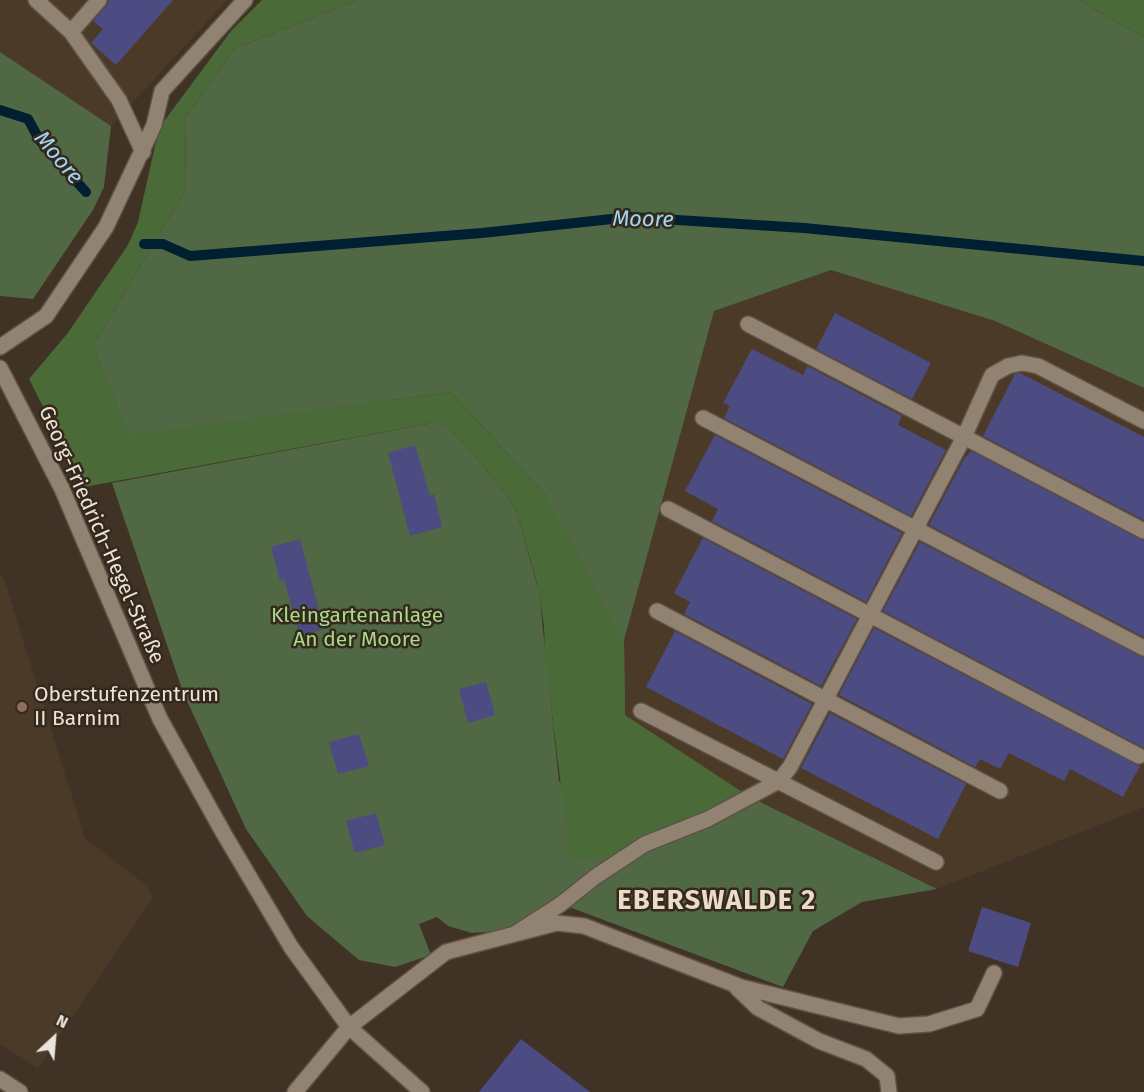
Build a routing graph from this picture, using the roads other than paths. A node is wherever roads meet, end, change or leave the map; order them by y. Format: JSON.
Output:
{"nodes":[{"id":1,"x":36,"y":0,"type":"edge"},
{"id":2,"x":99,"y":0,"type":"edge"},
{"id":3,"x":245,"y":0,"type":"edge"},
{"id":4,"x":71,"y":32,"type":"junction"},
{"id":5,"x":143,"y":152,"type":"junction"},
{"id":6,"x":748,"y":324,"type":"dead end"},
{"id":7,"x":0,"y":347,"type":"edge"},
{"id":8,"x":0,"y":368,"type":"edge"},
{"id":9,"x":704,"y":418,"type":"dead end"},
{"id":10,"x":1144,"y":421,"type":"edge"},
{"id":11,"x":964,"y":437,"type":"junction"},
{"id":12,"x":668,"y":509,"type":"dead end"},
{"id":13,"x":915,"y":528,"type":"junction"},
{"id":14,"x":1144,"y":531,"type":"edge"},
{"id":15,"x":657,"y":611,"type":"dead end"},
{"id":16,"x":870,"y":615,"type":"junction"},
{"id":17,"x":1144,"y":648,"type":"edge"},
{"id":18,"x":826,"y":700,"type":"junction"},
{"id":19,"x":641,"y":711,"type":"dead end"},
{"id":20,"x":1139,"y":756,"type":"dead end"},
{"id":21,"x":779,"y":781,"type":"junction"},
{"id":22,"x":1000,"y":791,"type":"dead end"},
{"id":23,"x":936,"y":862,"type":"dead end"},
{"id":24,"x":516,"y":933,"type":"junction"},
{"id":25,"x":994,"y":973,"type":"dead end"},
{"id":26,"x":732,"y":984,"type":"junction"},
{"id":27,"x":349,"y":1027,"type":"junction"},
{"id":28,"x":0,"y":1079,"type":"edge"},
{"id":29,"x":20,"y":1092,"type":"edge"},
{"id":30,"x":295,"y":1092,"type":"edge"},
{"id":31,"x":422,"y":1092,"type":"edge"},
{"id":32,"x":889,"y":1092,"type":"edge"}],
"edges":[{"from":1,"to":4,"type":"street"},
{"from":2,"to":4,"type":"street"},
{"from":3,"to":5,"type":"street"},
{"from":4,"to":5,"type":"street"},
{"from":5,"to":7,"type":"street"},
{"from":6,"to":11,"type":"street"},
{"from":8,"to":27,"type":"street","name":"Georg-Friedrich-Hegel-Straße"},
{"from":9,"to":13,"type":"street"},
{"from":10,"to":11,"type":"street"},
{"from":11,"to":13,"type":"street"},
{"from":11,"to":14,"type":"street"},
{"from":12,"to":16,"type":"street"},
{"from":13,"to":16,"type":"street"},
{"from":13,"to":17,"type":"street"},
{"from":15,"to":18,"type":"street"},
{"from":16,"to":18,"type":"street"},
{"from":16,"to":20,"type":"street"},
{"from":18,"to":21,"type":"street"},
{"from":18,"to":22,"type":"street"},
{"from":19,"to":21,"type":"street"},
{"from":21,"to":23,"type":"street"},
{"from":21,"to":24,"type":"street"},
{"from":24,"to":26,"type":"street"},
{"from":24,"to":27,"type":"street"},
{"from":25,"to":26,"type":"street"},
{"from":26,"to":32,"type":"street"},
{"from":27,"to":30,"type":"street"},
{"from":27,"to":31,"type":"street","name":"Georg-Friedrich-Hegel-Straße"},
{"from":28,"to":29,"type":"street"}]}
